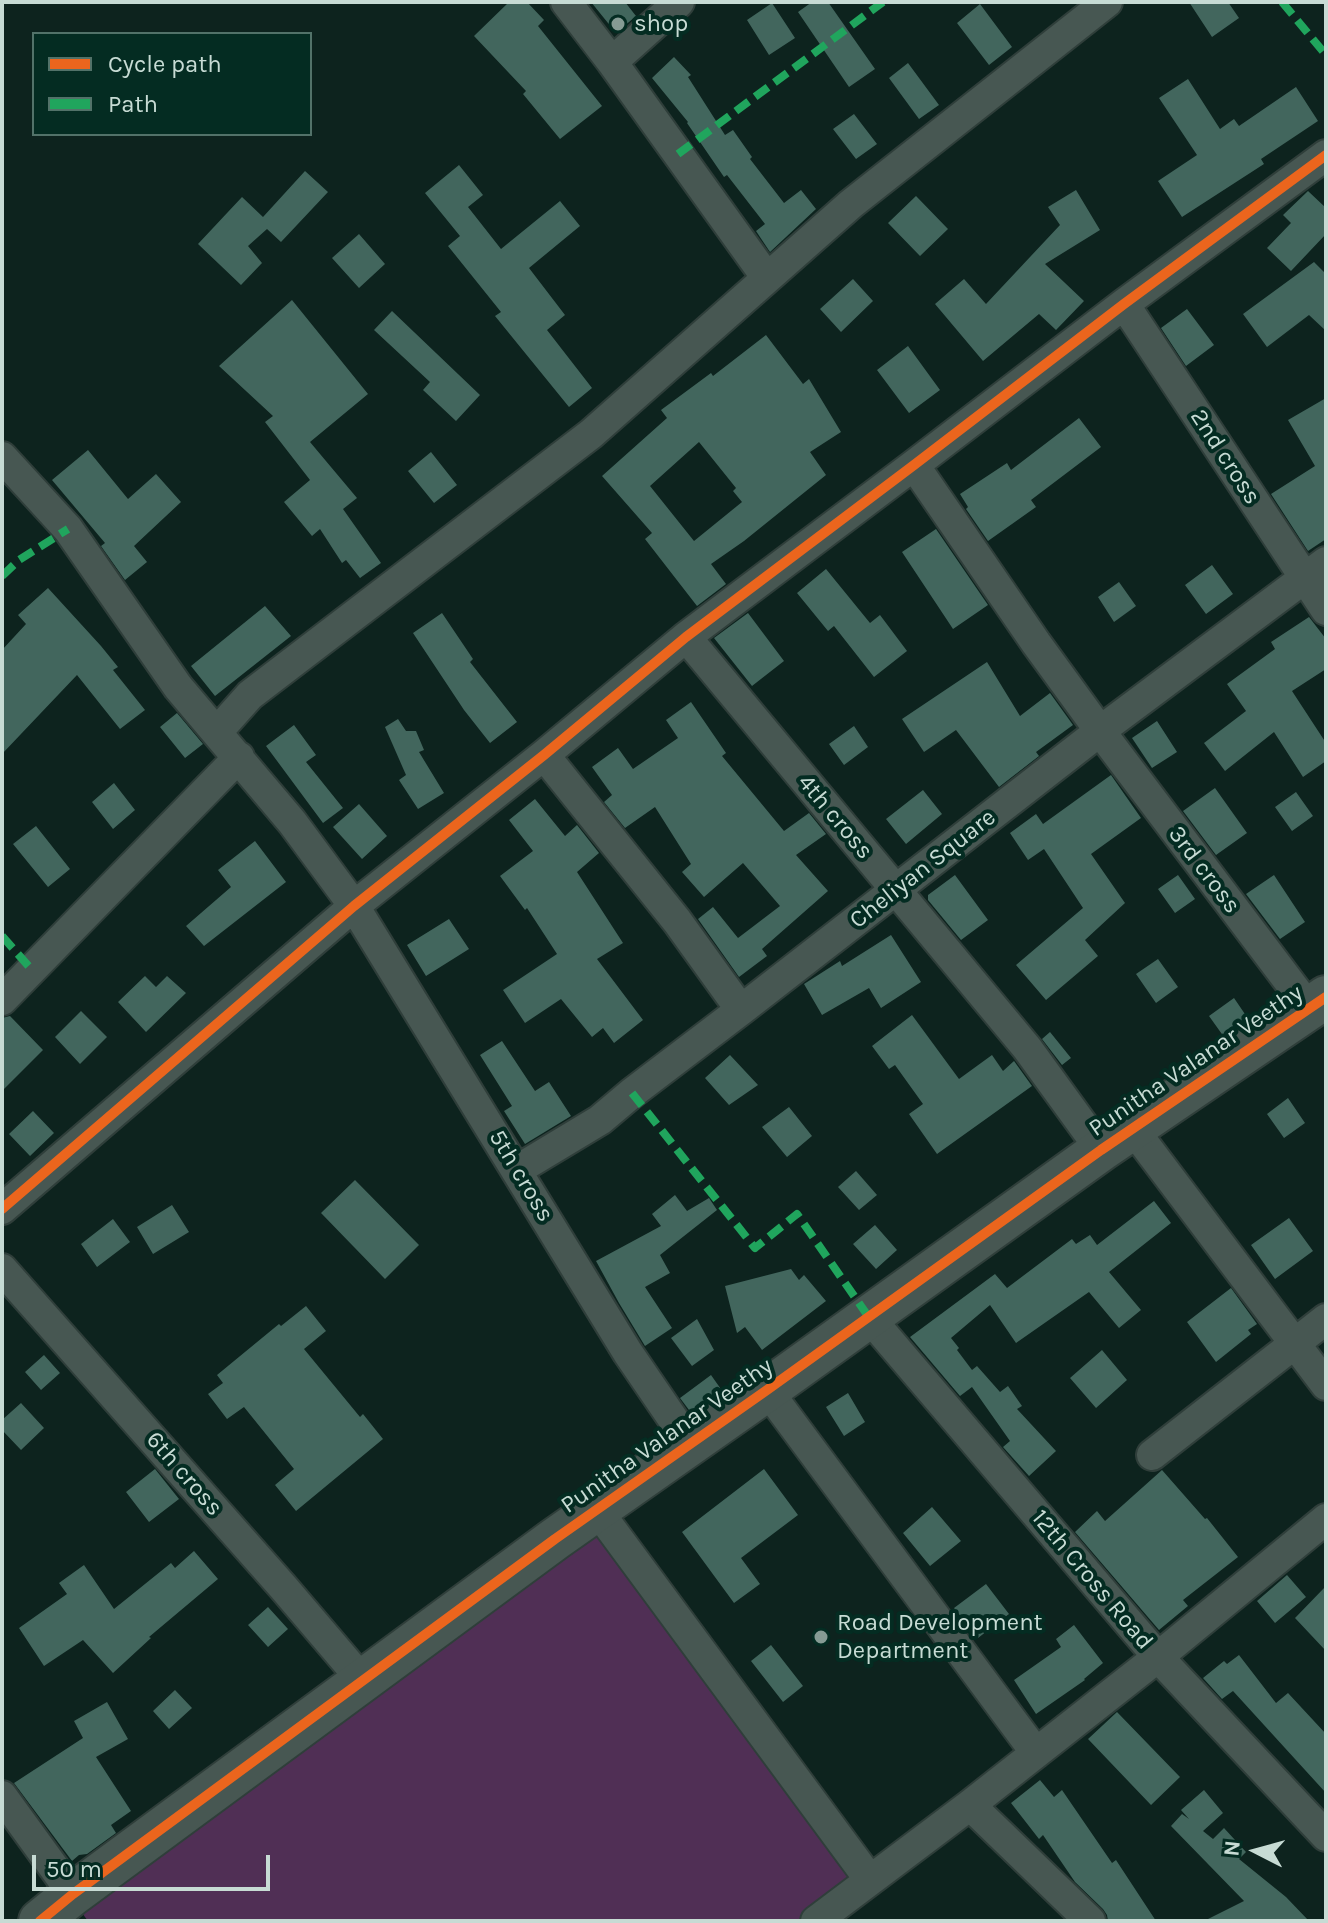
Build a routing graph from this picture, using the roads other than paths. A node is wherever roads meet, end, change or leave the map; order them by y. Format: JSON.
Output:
{"nodes":[{"id":1,"x":566,"y":2,"type":"edge"},
{"id":2,"x":679,"y":2,"type":"edge"},
{"id":3,"x":1107,"y":2,"type":"edge"},
{"id":4,"x":612,"y":62,"type":"junction"},
{"id":5,"x":1326,"y":155,"type":"edge"},
{"id":6,"x":767,"y":278,"type":"junction"},
{"id":7,"x":1124,"y":304,"type":"junction"},
{"id":8,"x":2,"y":457,"type":"edge"},
{"id":9,"x":914,"y":465,"type":"junction"},
{"id":10,"x":1315,"y":570,"type":"edge"},
{"id":11,"x":1326,"y":610,"type":"edge"},
{"id":12,"x":686,"y":637,"type":"junction"},
{"id":13,"x":1100,"y":731,"type":"junction"},
{"id":14,"x":217,"y":732,"type":"junction"},
{"id":15,"x":544,"y":755,"type":"junction"},
{"id":16,"x":239,"y":757,"type":"junction"},
{"id":17,"x":896,"y":890,"type":"junction"},
{"id":18,"x":354,"y":906,"type":"junction"},
{"id":19,"x":2,"y":1000,"type":"edge"},
{"id":20,"x":1317,"y":1003,"type":"edge"},
{"id":21,"x":741,"y":1010,"type":"junction"},
{"id":22,"x":1117,"y":1139,"type":"junction"},
{"id":23,"x":517,"y":1170,"type":"junction"},
{"id":24,"x":2,"y":1209,"type":"edge"},
{"id":25,"x":2,"y":1269,"type":"edge"},
{"id":26,"x":868,"y":1316,"type":"junction"},
{"id":27,"x":1326,"y":1319,"type":"edge"},
{"id":28,"x":1295,"y":1344,"type":"junction"},
{"id":29,"x":1326,"y":1385,"type":"edge"},
{"id":30,"x":767,"y":1390,"type":"junction"},
{"id":31,"x":690,"y":1444,"type":"junction"},
{"id":32,"x":1152,"y":1455,"type":"dead end"},
{"id":33,"x":597,"y":1510,"type":"junction"},
{"id":34,"x":1326,"y":1519,"type":"edge"},
{"id":35,"x":1158,"y":1657,"type":"junction"},
{"id":36,"x":363,"y":1681,"type":"junction"},
{"id":37,"x":1036,"y":1753,"type":"junction"},
{"id":38,"x":2,"y":1796,"type":"edge"},
{"id":39,"x":970,"y":1805,"type":"junction"},
{"id":40,"x":1326,"y":1836,"type":"edge"},
{"id":41,"x":870,"y":1880,"type":"junction"},
{"id":42,"x":73,"y":1894,"type":"junction"},
{"id":43,"x":40,"y":1921,"type":"edge"},
{"id":44,"x":816,"y":1921,"type":"edge"},
{"id":45,"x":1090,"y":1921,"type":"edge"}],
"edges":[{"from":1,"to":4,"type":"street"},
{"from":2,"to":4,"type":"street"},
{"from":3,"to":6,"type":"street"},
{"from":4,"to":6,"type":"street"},
{"from":5,"to":7,"type":"street"},
{"from":6,"to":14,"type":"street"},
{"from":7,"to":9,"type":"street"},
{"from":7,"to":10,"type":"street","name":"2nd cross"},
{"from":8,"to":14,"type":"street","name":"5th cross"},
{"from":9,"to":12,"type":"street"},
{"from":9,"to":13,"type":"street","name":"3rd cross"},
{"from":10,"to":11,"type":"street","name":"2nd cross"},
{"from":10,"to":13,"type":"street","name":"Cheliyan Square"},
{"from":12,"to":15,"type":"street"},
{"from":12,"to":17,"type":"street","name":"4th cross"},
{"from":13,"to":17,"type":"street","name":"Cheliyan Square"},
{"from":13,"to":20,"type":"street","name":"3rd cross"},
{"from":14,"to":16,"type":"street","name":"5th cross"},
{"from":15,"to":18,"type":"street"},
{"from":15,"to":21,"type":"street"},
{"from":16,"to":18,"type":"street","name":"5th cross"},
{"from":16,"to":19,"type":"street"},
{"from":17,"to":21,"type":"street","name":"Cheliyan Square"},
{"from":17,"to":22,"type":"street","name":"4th cross"},
{"from":18,"to":23,"type":"street","name":"5th cross"},
{"from":18,"to":24,"type":"street"},
{"from":20,"to":22,"type":"street","name":"Punitha Valanar Veethy"},
{"from":21,"to":23,"type":"street","name":"Cheliyan Square"},
{"from":22,"to":26,"type":"street","name":"Punitha Valanar Veethy"},
{"from":22,"to":28,"type":"street","name":"4th cross"},
{"from":23,"to":31,"type":"street","name":"5th cross"},
{"from":25,"to":36,"type":"street","name":"6th cross"},
{"from":26,"to":30,"type":"street","name":"Punitha Valanar Veethy"},
{"from":26,"to":35,"type":"street","name":"12th Cross Road"},
{"from":27,"to":28,"type":"street"},
{"from":28,"to":29,"type":"street","name":"4th cross"},
{"from":28,"to":32,"type":"street"},
{"from":30,"to":31,"type":"street","name":"Punitha Valanar Veethy"},
{"from":30,"to":37,"type":"street"},
{"from":31,"to":33,"type":"street","name":"Punitha Valanar Veethy"},
{"from":33,"to":36,"type":"street","name":"Punitha Valanar Veethy"},
{"from":33,"to":41,"type":"street"},
{"from":34,"to":35,"type":"street"},
{"from":35,"to":37,"type":"street"},
{"from":35,"to":40,"type":"street","name":"12th Cross Road"},
{"from":36,"to":42,"type":"street","name":"Punitha Valanar Veethy"},
{"from":37,"to":39,"type":"street"},
{"from":38,"to":42,"type":"street"},
{"from":39,"to":41,"type":"street"},
{"from":39,"to":45,"type":"street"},
{"from":41,"to":44,"type":"street"},
{"from":42,"to":43,"type":"street","name":"Punitha Valanar Veethy"}]}
